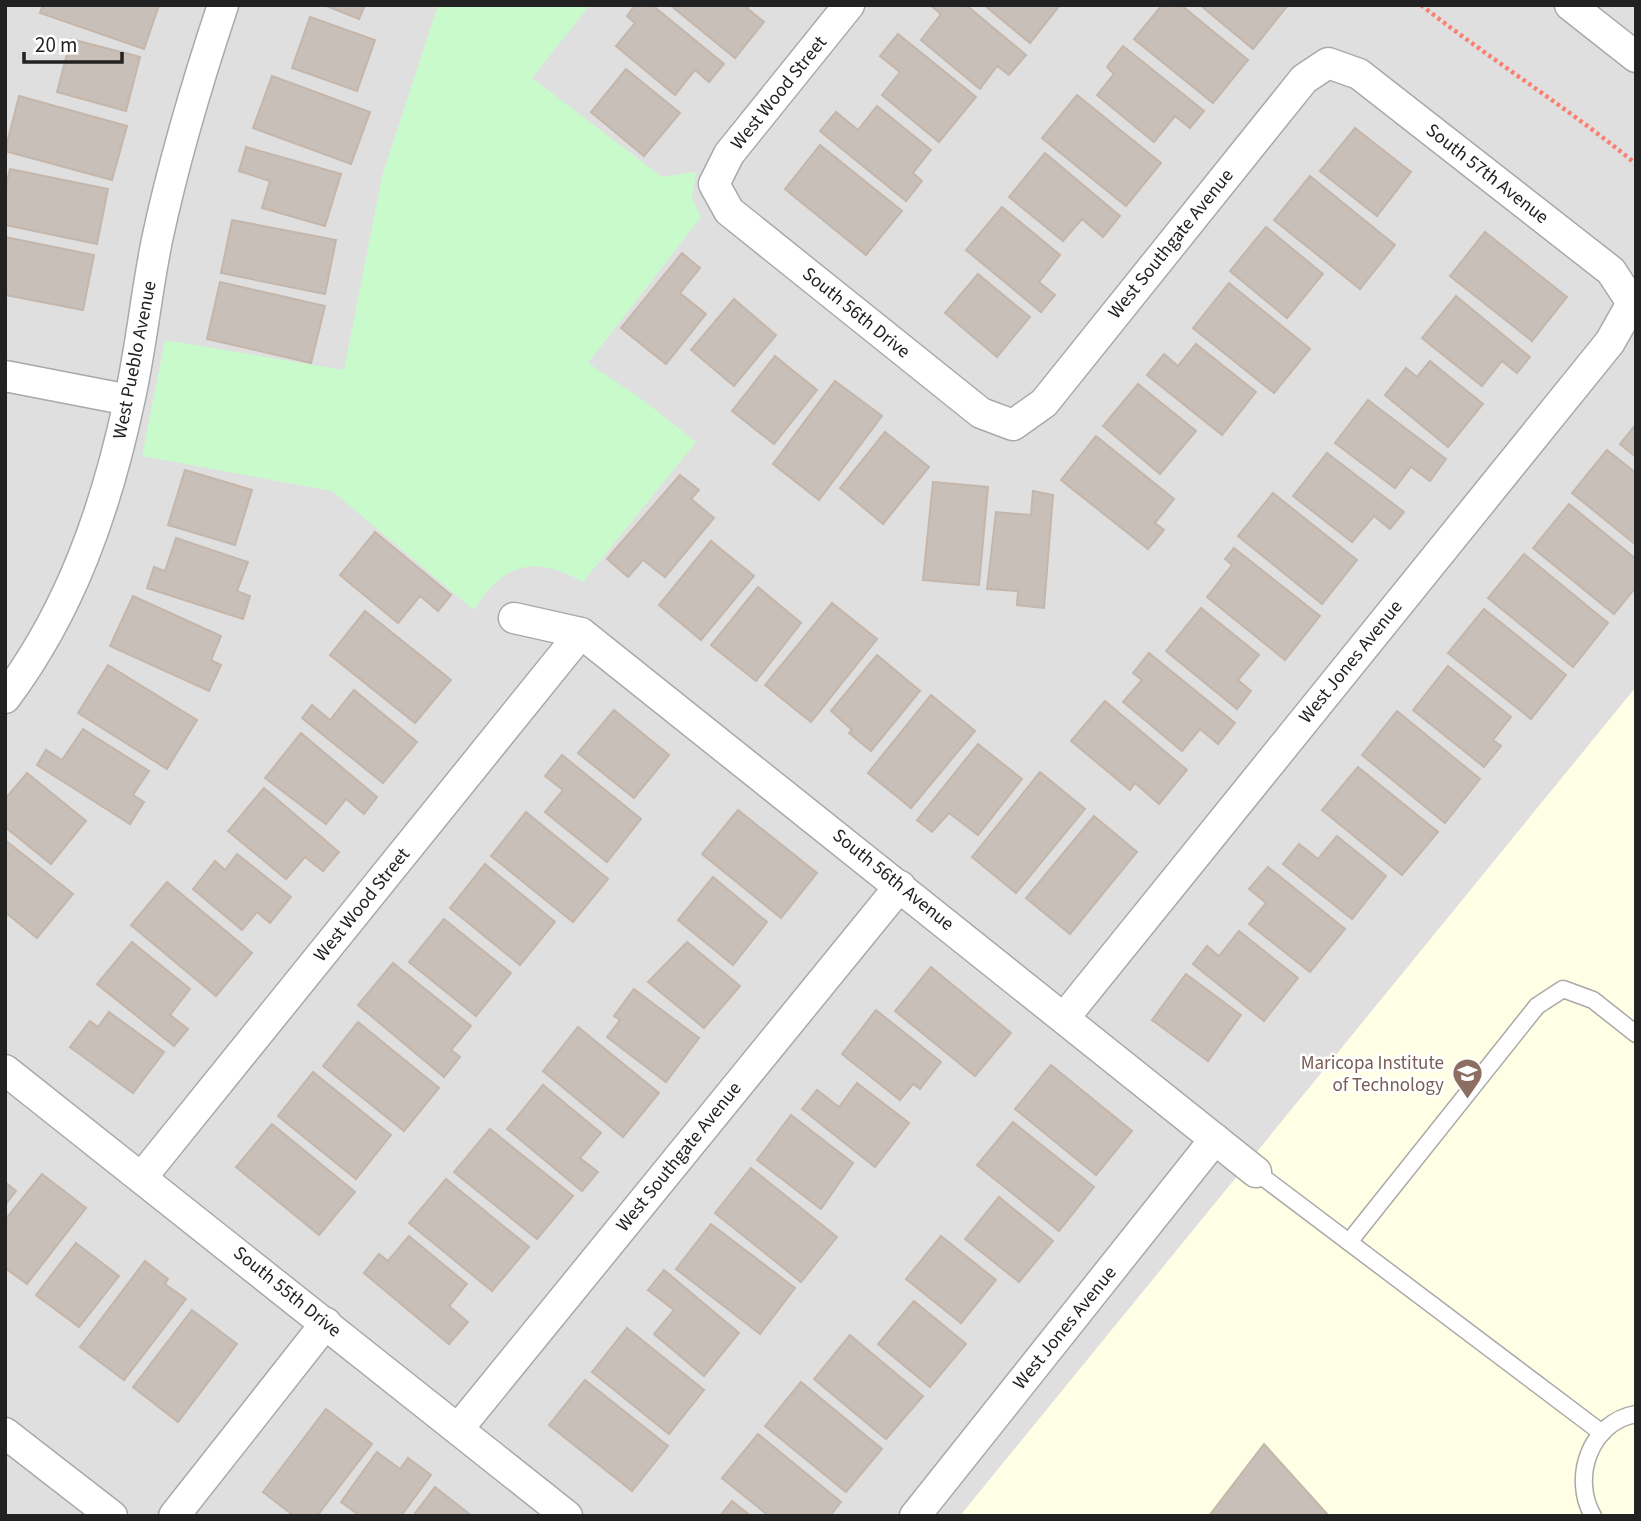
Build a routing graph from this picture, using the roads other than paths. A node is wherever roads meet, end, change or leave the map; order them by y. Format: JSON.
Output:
{"nodes":[{"id":1,"x":223,"y":5,"type":"edge"},
{"id":2,"x":849,"y":5,"type":"edge"},
{"id":3,"x":1570,"y":5,"type":"edge"},
{"id":4,"x":1636,"y":57,"type":"edge"},
{"id":5,"x":1328,"y":63,"type":"joint"},
{"id":6,"x":714,"y":184,"type":"joint"},
{"id":7,"x":1632,"y":303,"type":"joint"},
{"id":8,"x":5,"y":376,"type":"edge"},
{"id":9,"x":130,"y":400,"type":"junction"},
{"id":10,"x":1013,"y":425,"type":"joint"},
{"id":11,"x":514,"y":618,"type":"dead end"},
{"id":12,"x":581,"y":633,"type":"junction"},
{"id":13,"x":5,"y":698,"type":"edge"},
{"id":14,"x":900,"y":886,"type":"junction"},
{"id":15,"x":1065,"y":1018,"type":"junction"},
{"id":16,"x":1636,"y":1034,"type":"edge"},
{"id":17,"x":5,"y":1070,"type":"edge"},
{"id":18,"x":1215,"y":1139,"type":"junction"},
{"id":19,"x":1256,"y":1172,"type":"joint"},
{"id":20,"x":142,"y":1177,"type":"junction"},
{"id":21,"x":1349,"y":1242,"type":"junction"},
{"id":22,"x":326,"y":1323,"type":"junction"},
{"id":23,"x":1636,"y":1414,"type":"edge"},
{"id":24,"x":458,"y":1429,"type":"junction"},
{"id":25,"x":5,"y":1433,"type":"edge"},
{"id":26,"x":1602,"y":1433,"type":"junction"},
{"id":27,"x":1591,"y":1515,"type":"edge"},
{"id":28,"x":112,"y":1516,"type":"edge"},
{"id":29,"x":174,"y":1516,"type":"edge"},
{"id":30,"x":567,"y":1516,"type":"edge"},
{"id":31,"x":915,"y":1516,"type":"edge"}],
"edges":[{"from":1,"to":9,"type":"street","name":"West Pueblo Avenue"},
{"from":2,"to":6,"type":"street","name":"West Wood Street"},
{"from":3,"to":4,"type":"street"},
{"from":5,"to":7,"type":"street","name":"South 57th Avenue"},
{"from":5,"to":10,"type":"street","name":"West Southgate Avenue"},
{"from":6,"to":10,"type":"street","name":"South 56th Drive"},
{"from":7,"to":15,"type":"street","name":"West Jones Avenue"},
{"from":8,"to":9,"type":"street"},
{"from":9,"to":13,"type":"street","name":"West Pueblo Avenue"},
{"from":11,"to":12,"type":"street","name":"South 56th Avenue"},
{"from":12,"to":14,"type":"street","name":"South 56th Avenue"},
{"from":12,"to":20,"type":"street","name":"West Wood Street"},
{"from":14,"to":15,"type":"street","name":"South 56th Avenue"},
{"from":14,"to":24,"type":"street","name":"West Southgate Avenue"},
{"from":15,"to":18,"type":"street","name":"South 56th Avenue"},
{"from":16,"to":21,"type":"lane"},
{"from":17,"to":20,"type":"street","name":"South 55th Drive"},
{"from":18,"to":19,"type":"street","name":"South 56th Avenue"},
{"from":18,"to":31,"type":"street","name":"West Jones Avenue"},
{"from":19,"to":21,"type":"lane"},
{"from":20,"to":22,"type":"street","name":"South 55th Drive"},
{"from":21,"to":26,"type":"lane"},
{"from":22,"to":24,"type":"street","name":"South 55th Drive"},
{"from":22,"to":29,"type":"street"},
{"from":23,"to":26,"type":"lane"},
{"from":24,"to":30,"type":"street","name":"South 55th Drive"},
{"from":25,"to":28,"type":"street"},
{"from":26,"to":27,"type":"lane"}]}
